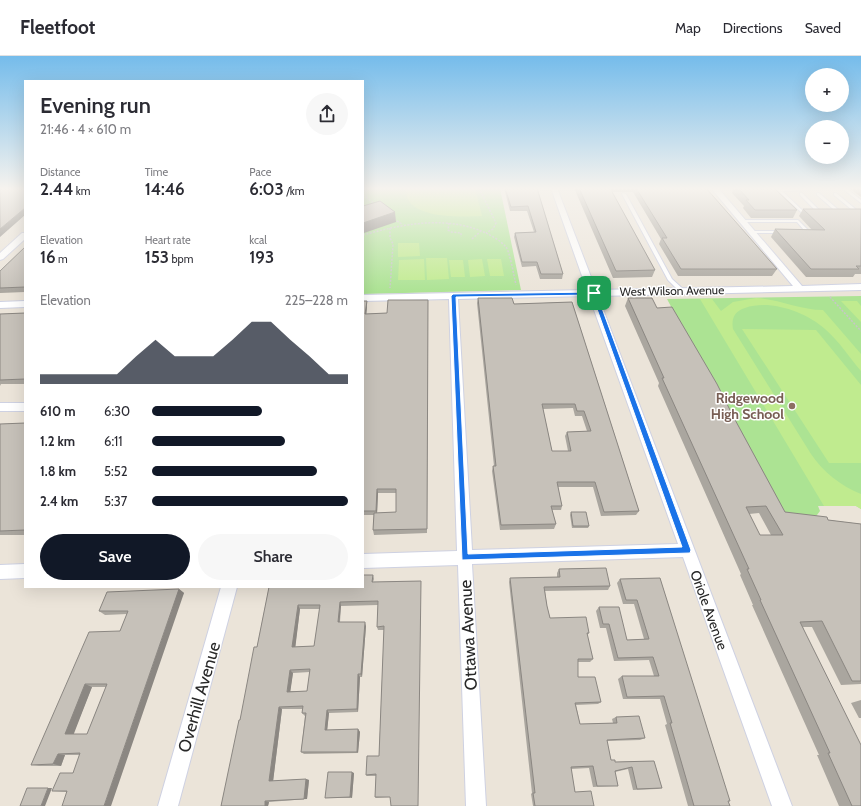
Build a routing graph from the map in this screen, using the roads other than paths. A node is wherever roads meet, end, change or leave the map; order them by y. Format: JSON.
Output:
{"nodes":[{"id":1,"x":567,"y":223,"type":"edge"},
{"id":2,"x":640,"y":223,"type":"edge"},
{"id":3,"x":744,"y":223,"type":"edge"},
{"id":4,"x":800,"y":223,"type":"edge"},
{"id":5,"x":799,"y":231,"type":"edge"},
{"id":6,"x":752,"y":232,"type":"junction"},
{"id":7,"x":784,"y":232,"type":"edge"},
{"id":8,"x":24,"y":236,"type":"edge"},
{"id":9,"x":0,"y":257,"type":"edge"},
{"id":10,"x":861,"y":287,"type":"edge"},
{"id":11,"x":800,"y":289,"type":"junction"},
{"id":12,"x":682,"y":291,"type":"junction"},
{"id":13,"x":594,"y":293,"type":"junction"},
{"id":14,"x":453,"y":296,"type":"junction"},
{"id":15,"x":364,"y":298,"type":"edge"},
{"id":16,"x":24,"y":304,"type":"edge"},
{"id":17,"x":0,"y":305,"type":"edge"},
{"id":18,"x":0,"y":407,"type":"edge"},
{"id":19,"x":24,"y":407,"type":"edge"},
{"id":20,"x":688,"y":550,"type":"junction"},
{"id":21,"x":465,"y":558,"type":"junction"},
{"id":22,"x":364,"y":561,"type":"edge"},
{"id":23,"x":24,"y":571,"type":"edge"},
{"id":24,"x":0,"y":572,"type":"edge"},
{"id":25,"x":229,"y":588,"type":"edge"},
{"id":26,"x":168,"y":806,"type":"edge"},
{"id":27,"x":476,"y":806,"type":"edge"},
{"id":28,"x":782,"y":806,"type":"edge"}],
"edges":[{"from":1,"to":13,"type":"street","name":"Oriole Avenue"},
{"from":2,"to":12,"type":"lane"},
{"from":3,"to":6,"type":"street"},
{"from":4,"to":5,"type":"lane"},
{"from":6,"to":7,"type":"lane"},
{"from":6,"to":11,"type":"street"},
{"from":8,"to":9,"type":"street"},
{"from":10,"to":11,"type":"street","name":"West Wilson Avenue"},
{"from":11,"to":12,"type":"street","name":"West Wilson Avenue"},
{"from":12,"to":13,"type":"street","name":"West Wilson Avenue"},
{"from":13,"to":14,"type":"street","name":"West Wilson Avenue"},
{"from":13,"to":20,"type":"street","name":"Oriole Avenue"},
{"from":14,"to":15,"type":"street","name":"West Wilson Avenue"},
{"from":14,"to":21,"type":"street","name":"Ottawa Avenue"},
{"from":16,"to":17,"type":"street"},
{"from":18,"to":19,"type":"street"},
{"from":20,"to":21,"type":"street"},
{"from":20,"to":28,"type":"street","name":"Oriole Avenue"},
{"from":21,"to":22,"type":"street"},
{"from":21,"to":27,"type":"street","name":"Ottawa Avenue"},
{"from":23,"to":24,"type":"street"},
{"from":25,"to":26,"type":"street","name":"Overhill Avenue"}]}
